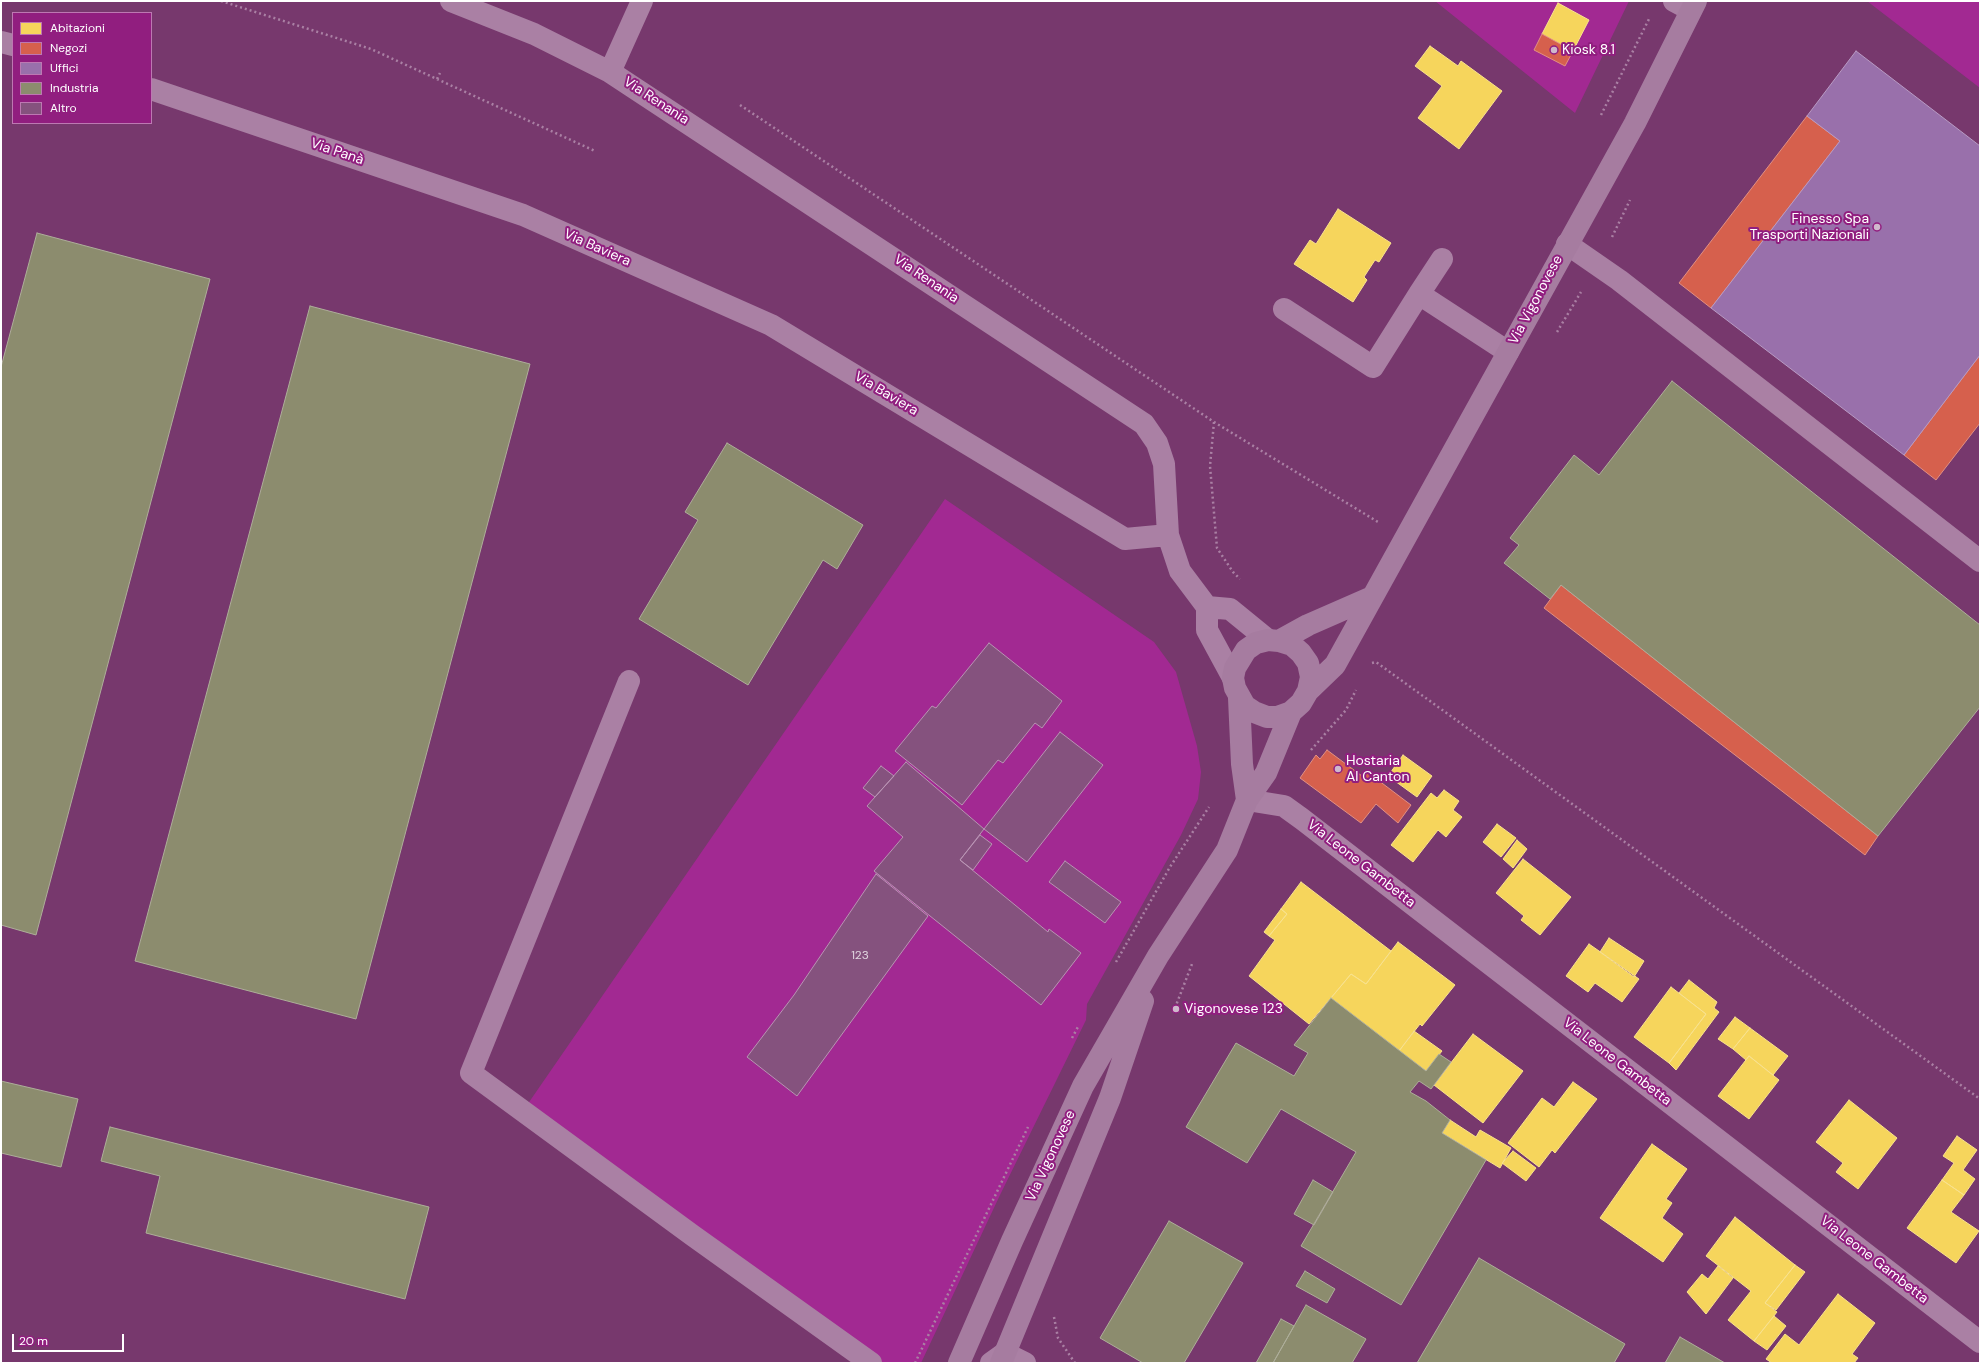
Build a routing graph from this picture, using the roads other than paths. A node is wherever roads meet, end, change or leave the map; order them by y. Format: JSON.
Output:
{"nodes":[{"id":1,"x":451,"y":1,"type":"edge"},
{"id":2,"x":642,"y":1,"type":"edge"},
{"id":3,"x":1687,"y":4,"type":"edge"},
{"id":4,"x":1,"y":42,"type":"edge"},
{"id":5,"x":12,"y":45,"type":"edge"},
{"id":6,"x":610,"y":72,"type":"junction"},
{"id":7,"x":152,"y":89,"type":"edge"},
{"id":8,"x":522,"y":215,"type":"joint"},
{"id":9,"x":1567,"y":244,"type":"junction"},
{"id":10,"x":1442,"y":259,"type":"dead end"},
{"id":11,"x":1419,"y":294,"type":"junction"},
{"id":12,"x":1284,"y":309,"type":"dead end"},
{"id":13,"x":1508,"y":352,"type":"junction"},
{"id":14,"x":1168,"y":535,"type":"junction"},
{"id":15,"x":1980,"y":561,"type":"edge"},
{"id":16,"x":1372,"y":597,"type":"junction"},
{"id":17,"x":1207,"y":607,"type":"junction"},
{"id":18,"x":1274,"y":640,"type":"junction"},
{"id":19,"x":628,"y":681,"type":"dead end"},
{"id":20,"x":1236,"y":688,"type":"junction"},
{"id":21,"x":1308,"y":691,"type":"junction"},
{"id":22,"x":1291,"y":712,"type":"junction"},
{"id":23,"x":1247,"y":800,"type":"junction"},
{"id":24,"x":1158,"y":956,"type":"junction"},
{"id":25,"x":1980,"y":1342,"type":"edge"},
{"id":26,"x":999,"y":1360,"type":"edge"},
{"id":27,"x":871,"y":1363,"type":"edge"},
{"id":28,"x":959,"y":1363,"type":"edge"},
{"id":29,"x":1025,"y":1363,"type":"edge"}],
"edges":[{"from":1,"to":6,"type":"street"},
{"from":2,"to":6,"type":"street"},
{"from":3,"to":9,"type":"main road","name":"Via Vigonovese"},
{"from":4,"to":5,"type":"street"},
{"from":6,"to":14,"type":"street","name":"Via Renania"},
{"from":7,"to":8,"type":"street","name":"Via Panà"},
{"from":8,"to":14,"type":"street","name":"Via Baviera"},
{"from":9,"to":13,"type":"main road","name":"Via Vigonovese"},
{"from":9,"to":15,"type":"street"},
{"from":10,"to":11,"type":"street"},
{"from":11,"to":12,"type":"street"},
{"from":11,"to":13,"type":"street"},
{"from":13,"to":16,"type":"main road","name":"Via Vigonovese"},
{"from":14,"to":17,"type":"street"},
{"from":16,"to":18,"type":"main road","name":"Via Vigonovese"},
{"from":16,"to":21,"type":"main road","name":"Via Vigonovese"},
{"from":17,"to":18,"type":"street"},
{"from":17,"to":20,"type":"street"},
{"from":18,"to":20,"type":"main road","name":"Via Vigonovese"},
{"from":18,"to":21,"type":"main road"},
{"from":19,"to":27,"type":"street"},
{"from":20,"to":22,"type":"main road"},
{"from":20,"to":23,"type":"main road","name":"Via Vigonovese"},
{"from":21,"to":22,"type":"main road","name":"Via Vigonovese"},
{"from":22,"to":23,"type":"main road","name":"Via Vigonovese"},
{"from":23,"to":24,"type":"main road","name":"Via Vigonovese"},
{"from":23,"to":25,"type":"street","name":"Via Leone Gambetta"},
{"from":24,"to":26,"type":"main road","name":"Via Vigonovese"},
{"from":24,"to":28,"type":"main road","name":"Via Vigonovese"},
{"from":26,"to":29,"type":"street"}]}
